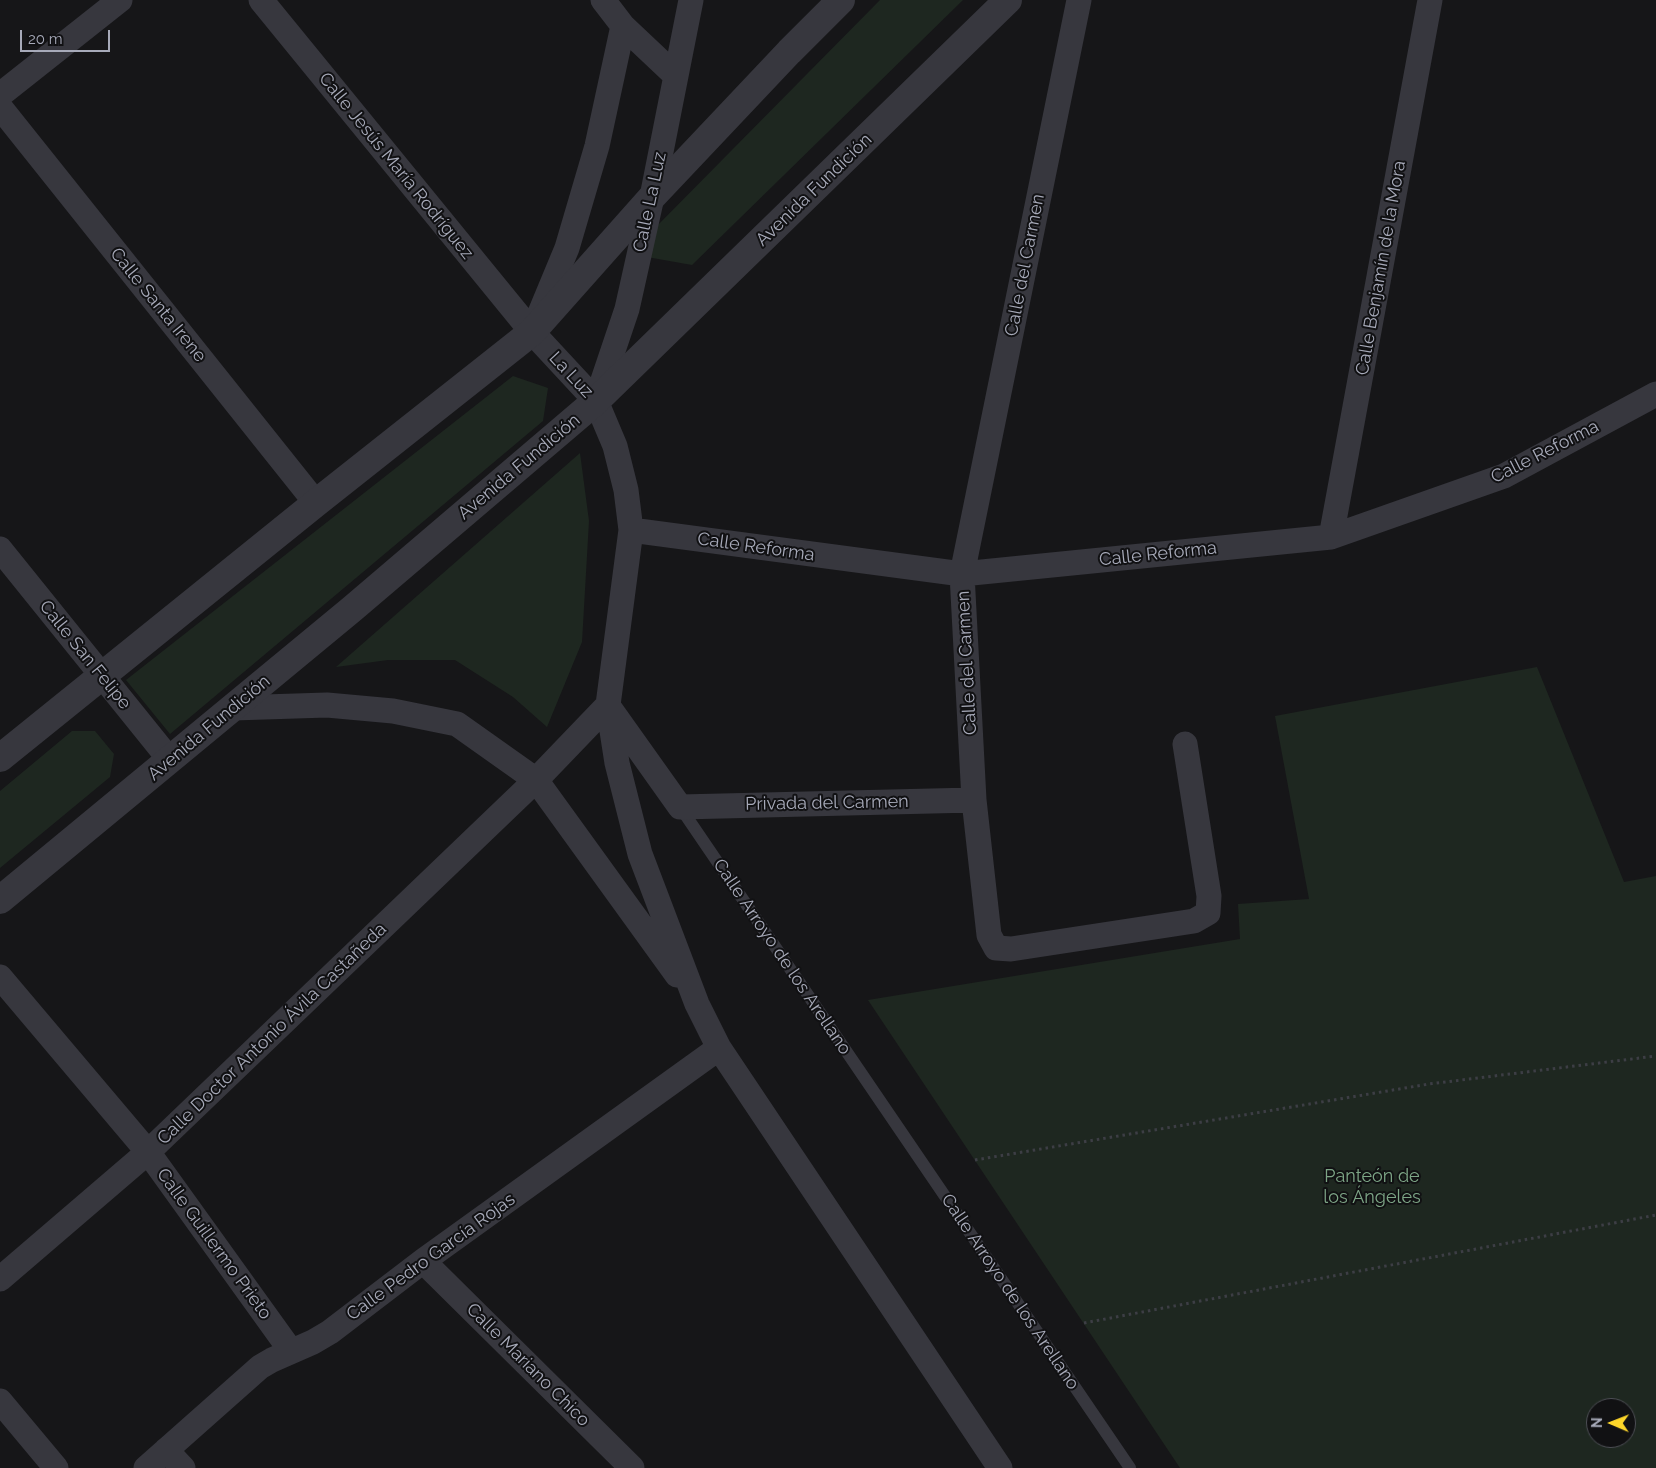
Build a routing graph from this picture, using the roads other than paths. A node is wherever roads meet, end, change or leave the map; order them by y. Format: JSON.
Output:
{"nodes":[{"id":1,"x":120,"y":0,"type":"edge"},
{"id":2,"x":261,"y":0,"type":"edge"},
{"id":3,"x":602,"y":0,"type":"edge"},
{"id":4,"x":691,"y":0,"type":"edge"},
{"id":5,"x":841,"y":0,"type":"edge"},
{"id":6,"x":1008,"y":0,"type":"edge"},
{"id":7,"x":1079,"y":0,"type":"edge"},
{"id":8,"x":1430,"y":0,"type":"edge"},
{"id":9,"x":623,"y":26,"type":"junction"},
{"id":10,"x":676,"y":76,"type":"junction"},
{"id":11,"x":0,"y":95,"type":"edge"},
{"id":12,"x":0,"y":107,"type":"edge"},
{"id":13,"x":652,"y":197,"type":"junction"},
{"id":14,"x":532,"y":332,"type":"junction"},
{"id":15,"x":1656,"y":394,"type":"edge"},
{"id":16,"x":596,"y":401,"type":"junction"},
{"id":17,"x":316,"y":503,"type":"junction"},
{"id":18,"x":631,"y":530,"type":"junction"},
{"id":19,"x":1331,"y":537,"type":"junction"},
{"id":20,"x":0,"y":549,"type":"edge"},
{"id":21,"x":962,"y":574,"type":"junction"},
{"id":22,"x":102,"y":675,"type":"junction"},
{"id":23,"x":608,"y":705,"type":"junction"},
{"id":24,"x":232,"y":708,"type":"junction"},
{"id":25,"x":1185,"y":744,"type":"dead end"},
{"id":26,"x":0,"y":758,"type":"edge"},
{"id":27,"x":170,"y":760,"type":"junction"},
{"id":28,"x":536,"y":780,"type":"junction"},
{"id":29,"x":974,"y":800,"type":"junction"},
{"id":30,"x":680,"y":807,"type":"junction"},
{"id":31,"x":0,"y":900,"type":"edge"},
{"id":32,"x":0,"y":978,"type":"edge"},
{"id":33,"x":697,"y":1004,"type":"junction"},
{"id":34,"x":719,"y":1048,"type":"junction"},
{"id":35,"x":148,"y":1152,"type":"junction"},
{"id":36,"x":424,"y":1261,"type":"junction"},
{"id":37,"x":0,"y":1279,"type":"edge"},
{"id":38,"x":291,"y":1351,"type":"junction"},
{"id":39,"x":0,"y":1401,"type":"edge"},
{"id":40,"x":166,"y":1450,"type":"junction"},
{"id":41,"x":56,"y":1468,"type":"edge"},
{"id":42,"x":146,"y":1468,"type":"edge"},
{"id":43,"x":183,"y":1468,"type":"edge"},
{"id":44,"x":632,"y":1468,"type":"edge"},
{"id":45,"x":1000,"y":1468,"type":"edge"},
{"id":46,"x":1130,"y":1468,"type":"edge"}],
"edges":[{"from":1,"to":11,"type":"street"},
{"from":2,"to":14,"type":"street","name":"Calle Jesús María Rodríguez"},
{"from":3,"to":9,"type":"street"},
{"from":4,"to":10,"type":"street","name":"Calle La Luz"},
{"from":5,"to":13,"type":"street"},
{"from":6,"to":16,"type":"street","name":"Avenida Fundición"},
{"from":7,"to":21,"type":"street","name":"Calle del Carmen"},
{"from":8,"to":19,"type":"street","name":"Calle Benjamín de la Mora"},
{"from":9,"to":10,"type":"street"},
{"from":9,"to":14,"type":"street"},
{"from":10,"to":13,"type":"street","name":"Calle La Luz"},
{"from":12,"to":17,"type":"street","name":"Calle Santa Irene"},
{"from":13,"to":14,"type":"street"},
{"from":13,"to":16,"type":"street","name":"Calle La Luz"},
{"from":14,"to":16,"type":"street","name":"La Luz"},
{"from":14,"to":17,"type":"street"},
{"from":15,"to":19,"type":"street","name":"Calle Reforma"},
{"from":16,"to":18,"type":"street","name":"La Luz"},
{"from":16,"to":24,"type":"street","name":"Avenida Fundición"},
{"from":17,"to":22,"type":"street"},
{"from":18,"to":21,"type":"street","name":"Calle Reforma"},
{"from":18,"to":23,"type":"street","name":"La Luz"},
{"from":19,"to":21,"type":"street","name":"Calle Reforma"},
{"from":20,"to":22,"type":"street","name":"Calle San Felipe"},
{"from":21,"to":29,"type":"street","name":"Calle del Carmen"},
{"from":22,"to":26,"type":"street"},
{"from":22,"to":27,"type":"street","name":"Calle San Felipe"},
{"from":23,"to":28,"type":"street"},
{"from":23,"to":30,"type":"street","name":"Calle Arroyo de los Arellano"},
{"from":23,"to":33,"type":"street"},
{"from":24,"to":27,"type":"street","name":"Avenida Fundición"},
{"from":24,"to":28,"type":"street"},
{"from":25,"to":29,"type":"street","name":"Calle del Carmen"},
{"from":27,"to":31,"type":"street","name":"Avenida Fundición"},
{"from":28,"to":33,"type":"street"},
{"from":28,"to":35,"type":"street","name":"Calle Doctor Antonio Ávila Castañeda"},
{"from":29,"to":30,"type":"street","name":"Privada del Carmen"},
{"from":30,"to":46,"type":"lane","name":"Calle Arroyo de los Arellano"},
{"from":32,"to":35,"type":"street","name":"Calle Guillermo Prieto"},
{"from":33,"to":34,"type":"street"},
{"from":34,"to":36,"type":"street","name":"Calle Pedro García Rojas"},
{"from":34,"to":45,"type":"street"},
{"from":35,"to":37,"type":"street","name":"Calle Doctor Antonio Ávila Castañeda"},
{"from":35,"to":38,"type":"street","name":"Calle Guillermo Prieto"},
{"from":36,"to":38,"type":"street","name":"Calle Pedro García Rojas"},
{"from":36,"to":44,"type":"street","name":"Calle Mariano Chico"},
{"from":38,"to":40,"type":"street","name":"Calle Pedro García Rojas"},
{"from":39,"to":41,"type":"street"},
{"from":40,"to":42,"type":"street","name":"Calle Pedro García Rojas"},
{"from":40,"to":43,"type":"street"}]}
